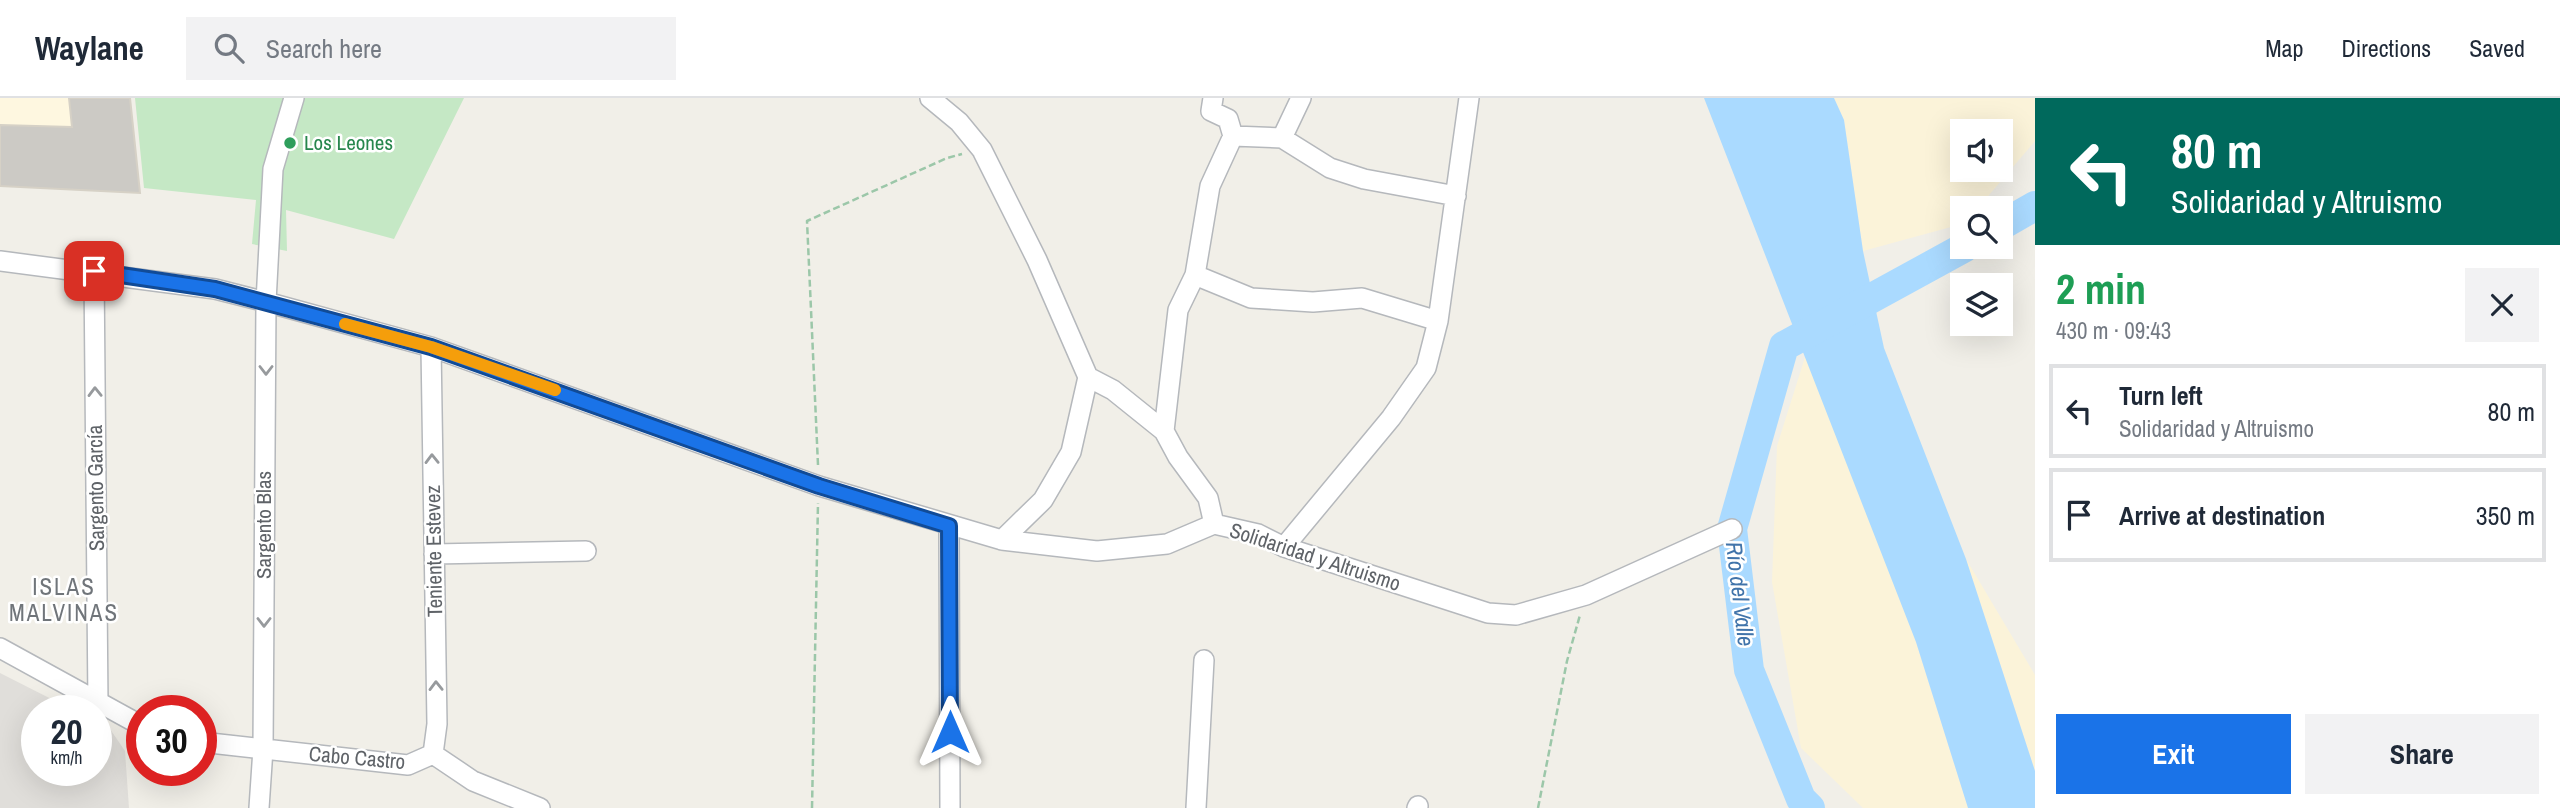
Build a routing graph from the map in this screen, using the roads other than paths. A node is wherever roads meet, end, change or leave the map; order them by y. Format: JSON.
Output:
{"nodes":[{"id":1,"x":294,"y":98,"type":"edge"},
{"id":2,"x":930,"y":98,"type":"edge"},
{"id":3,"x":1213,"y":98,"type":"edge"},
{"id":4,"x":1301,"y":98,"type":"edge"},
{"id":5,"x":1469,"y":98,"type":"edge"},
{"id":6,"x":1233,"y":136,"type":"junction"},
{"id":7,"x":1282,"y":138,"type":"junction"},
{"id":8,"x":1456,"y":196,"type":"junction"},
{"id":9,"x":0,"y":261,"type":"edge"},
{"id":10,"x":94,"y":271,"type":"junction"},
{"id":11,"x":1195,"y":275,"type":"junction"},
{"id":12,"x":266,"y":302,"type":"junction"},
{"id":13,"x":1438,"y":321,"type":"junction"},
{"id":14,"x":431,"y":347,"type":"junction"},
{"id":15,"x":1088,"y":377,"type":"junction"},
{"id":16,"x":1164,"y":431,"type":"junction"},
{"id":17,"x":1214,"y":524,"type":"junction"},
{"id":18,"x":949,"y":526,"type":"junction"},
{"id":19,"x":1732,"y":529,"type":"dead end"},
{"id":20,"x":1002,"y":540,"type":"junction"},
{"id":21,"x":1284,"y":547,"type":"junction"},
{"id":22,"x":586,"y":551,"type":"dead end"},
{"id":23,"x":434,"y":554,"type":"junction"},
{"id":24,"x":0,"y":648,"type":"edge"},
{"id":25,"x":1204,"y":660,"type":"dead end"},
{"id":26,"x":81,"y":695,"type":"edge"},
{"id":27,"x":98,"y":695,"type":"edge"},
{"id":28,"x":217,"y":744,"type":"edge"},
{"id":29,"x":263,"y":749,"type":"junction"},
{"id":30,"x":433,"y":754,"type":"junction"},
{"id":31,"x":259,"y":808,"type":"edge"},
{"id":32,"x":540,"y":808,"type":"edge"},
{"id":33,"x":950,"y":808,"type":"edge"},
{"id":34,"x":1196,"y":808,"type":"edge"}],
"edges":[{"from":1,"to":12,"type":"street","name":"Sargento Blas"},
{"from":2,"to":15,"type":"street"},
{"from":3,"to":6,"type":"street"},
{"from":4,"to":7,"type":"street"},
{"from":5,"to":8,"type":"street"},
{"from":6,"to":7,"type":"street"},
{"from":6,"to":11,"type":"street"},
{"from":7,"to":8,"type":"street"},
{"from":8,"to":13,"type":"street"},
{"from":9,"to":10,"type":"street","name":"Solidaridad y Altruismo"},
{"from":10,"to":12,"type":"street","name":"Solidaridad y Altruismo"},
{"from":27,"to":10,"type":"street","name":"Sargento García","one_way":true},
{"from":11,"to":13,"type":"street"},
{"from":11,"to":16,"type":"street"},
{"from":12,"to":14,"type":"street","name":"Solidaridad y Altruismo"},
{"from":12,"to":29,"type":"street","name":"Sargento Blas","one_way":true},
{"from":13,"to":21,"type":"street"},
{"from":14,"to":18,"type":"street","name":"Solidaridad y Altruismo"},
{"from":23,"to":14,"type":"street","name":"Teniente Estevez","one_way":true},
{"from":15,"to":16,"type":"street"},
{"from":15,"to":20,"type":"street"},
{"from":16,"to":17,"type":"street"},
{"from":17,"to":20,"type":"street","name":"Solidaridad y Altruismo"},
{"from":17,"to":21,"type":"street","name":"Solidaridad y Altruismo"},
{"from":18,"to":20,"type":"street","name":"Solidaridad y Altruismo"},
{"from":18,"to":33,"type":"street"},
{"from":19,"to":21,"type":"street","name":"Solidaridad y Altruismo"},
{"from":22,"to":23,"type":"street"},
{"from":30,"to":23,"type":"street","name":"Teniente Estevez","one_way":true},
{"from":24,"to":26,"type":"street"},
{"from":25,"to":34,"type":"street"},
{"from":28,"to":29,"type":"street","name":"Cabo Castro"},
{"from":29,"to":30,"type":"street","name":"Cabo Castro"},
{"from":29,"to":31,"type":"street","name":"Sargento Blas"},
{"from":30,"to":32,"type":"street","name":"Cabo Castro"}]}
